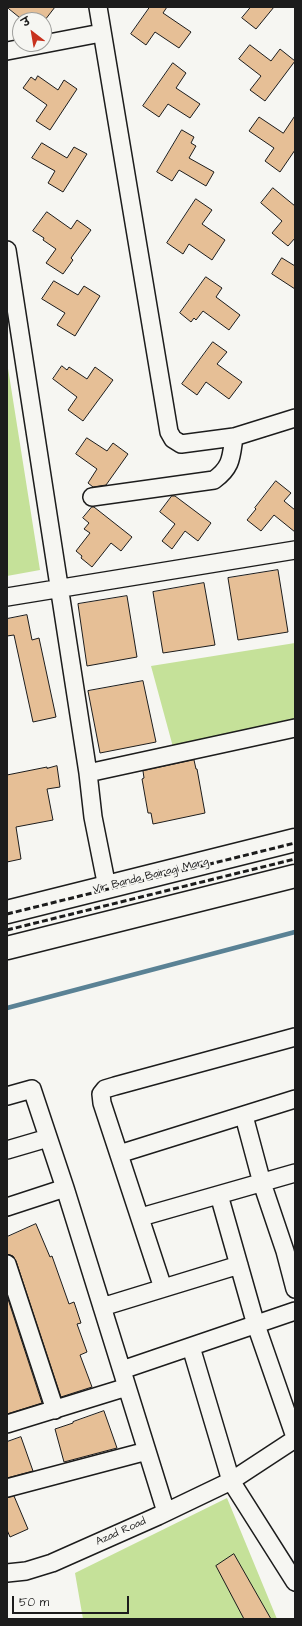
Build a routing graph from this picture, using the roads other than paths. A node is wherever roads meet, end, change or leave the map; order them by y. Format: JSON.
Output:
{"nodes":[{"id":1,"x":98,"y":7,"type":"edge"},
{"id":2,"x":101,"y":33,"type":"junction"},
{"id":3,"x":7,"y":51,"type":"edge"},
{"id":4,"x":7,"y":250,"type":"edge"},
{"id":5,"x":295,"y":418,"type":"edge"},
{"id":6,"x":234,"y":437,"type":"junction"},
{"id":7,"x":92,"y":497,"type":"dead end"},
{"id":8,"x":295,"y":550,"type":"edge"},
{"id":9,"x":59,"y":588,"type":"junction"},
{"id":10,"x":7,"y":597,"type":"edge"},
{"id":11,"x":295,"y":728,"type":"edge"},
{"id":12,"x":88,"y":773,"type":"junction"},
{"id":13,"x":295,"y":840,"type":"edge"},
{"id":14,"x":295,"y":876,"type":"edge"},
{"id":15,"x":107,"y":887,"type":"junction"},
{"id":16,"x":7,"y":912,"type":"edge"},
{"id":17,"x":7,"y":948,"type":"edge"},
{"id":18,"x":295,"y":1037,"type":"edge"},
{"id":19,"x":7,"y":1096,"type":"edge"},
{"id":20,"x":295,"y":1099,"type":"edge"},
{"id":21,"x":244,"y":1116,"type":"junction"},
{"id":22,"x":48,"y":1138,"type":"junction"},
{"id":23,"x":7,"y":1150,"type":"edge"},
{"id":24,"x":119,"y":1154,"type":"junction"},
{"id":25,"x":295,"y":1173,"type":"edge"},
{"id":26,"x":262,"y":1183,"type":"junction"},
{"id":27,"x":65,"y":1188,"type":"junction"},
{"id":28,"x":219,"y":1195,"type":"junction"},
{"id":29,"x":7,"y":1207,"type":"edge"},
{"id":30,"x":141,"y":1217,"type":"junction"},
{"id":31,"x":290,"y":1249,"type":"edge"},
{"id":32,"x":7,"y":1264,"type":"edge"},
{"id":33,"x":239,"y":1265,"type":"junction"},
{"id":34,"x":163,"y":1288,"type":"junction"},
{"id":35,"x":295,"y":1289,"type":"edge"},
{"id":36,"x":102,"y":1307,"type":"junction"},
{"id":37,"x":295,"y":1311,"type":"edge"},
{"id":38,"x":256,"y":1325,"type":"junction"},
{"id":39,"x":191,"y":1347,"type":"junction"},
{"id":40,"x":122,"y":1370,"type":"junction"},
{"id":41,"x":127,"y":1387,"type":"junction"},
{"id":42,"x":55,"y":1410,"type":"junction"},
{"id":43,"x":7,"y":1424,"type":"edge"},
{"id":44,"x":295,"y":1438,"type":"edge"},
{"id":45,"x":147,"y":1451,"type":"junction"},
{"id":46,"x":231,"y":1481,"type":"junction"},
{"id":47,"x":7,"y":1488,"type":"edge"},
{"id":48,"x":166,"y":1512,"type":"junction"},
{"id":49,"x":7,"y":1573,"type":"edge"},
{"id":50,"x":295,"y":1582,"type":"edge"}],
"edges":[{"from":1,"to":2,"type":"street"},
{"from":2,"to":3,"type":"street"},
{"from":2,"to":6,"type":"street"},
{"from":4,"to":9,"type":"street"},
{"from":5,"to":6,"type":"street"},
{"from":6,"to":7,"type":"street"},
{"from":8,"to":9,"type":"street"},
{"from":9,"to":10,"type":"street"},
{"from":9,"to":12,"type":"street"},
{"from":11,"to":12,"type":"street"},
{"from":12,"to":15,"type":"street"},
{"from":13,"to":15,"type":"main road","name":"Vir Banda Bairagi Marg"},
{"from":14,"to":17,"type":"main road"},
{"from":15,"to":16,"type":"main road","name":"Vir Banda Bairagi Marg"},
{"from":18,"to":24,"type":"street"},
{"from":19,"to":22,"type":"street"},
{"from":20,"to":21,"type":"street"},
{"from":21,"to":24,"type":"street"},
{"from":21,"to":26,"type":"street"},
{"from":22,"to":23,"type":"street"},
{"from":22,"to":27,"type":"street"},
{"from":24,"to":30,"type":"street"},
{"from":25,"to":26,"type":"street"},
{"from":26,"to":28,"type":"street"},
{"from":26,"to":31,"type":"street"},
{"from":27,"to":29,"type":"street"},
{"from":27,"to":36,"type":"street"},
{"from":28,"to":30,"type":"street"},
{"from":28,"to":33,"type":"street"},
{"from":30,"to":34,"type":"street"},
{"from":31,"to":35,"type":"street"},
{"from":32,"to":42,"type":"street"},
{"from":33,"to":34,"type":"street"},
{"from":33,"to":38,"type":"street"},
{"from":34,"to":36,"type":"street"},
{"from":36,"to":40,"type":"street"},
{"from":37,"to":38,"type":"street"},
{"from":38,"to":39,"type":"street"},
{"from":38,"to":44,"type":"street"},
{"from":39,"to":40,"type":"street"},
{"from":39,"to":46,"type":"street"},
{"from":40,"to":41,"type":"street"},
{"from":41,"to":42,"type":"street"},
{"from":41,"to":45,"type":"street"},
{"from":42,"to":43,"type":"street"},
{"from":44,"to":46,"type":"street","name":"Azad Road"},
{"from":45,"to":47,"type":"street"},
{"from":45,"to":48,"type":"street"},
{"from":46,"to":48,"type":"street","name":"Azad Road"},
{"from":46,"to":50,"type":"street"},
{"from":48,"to":49,"type":"street","name":"Azad Road"}]}
